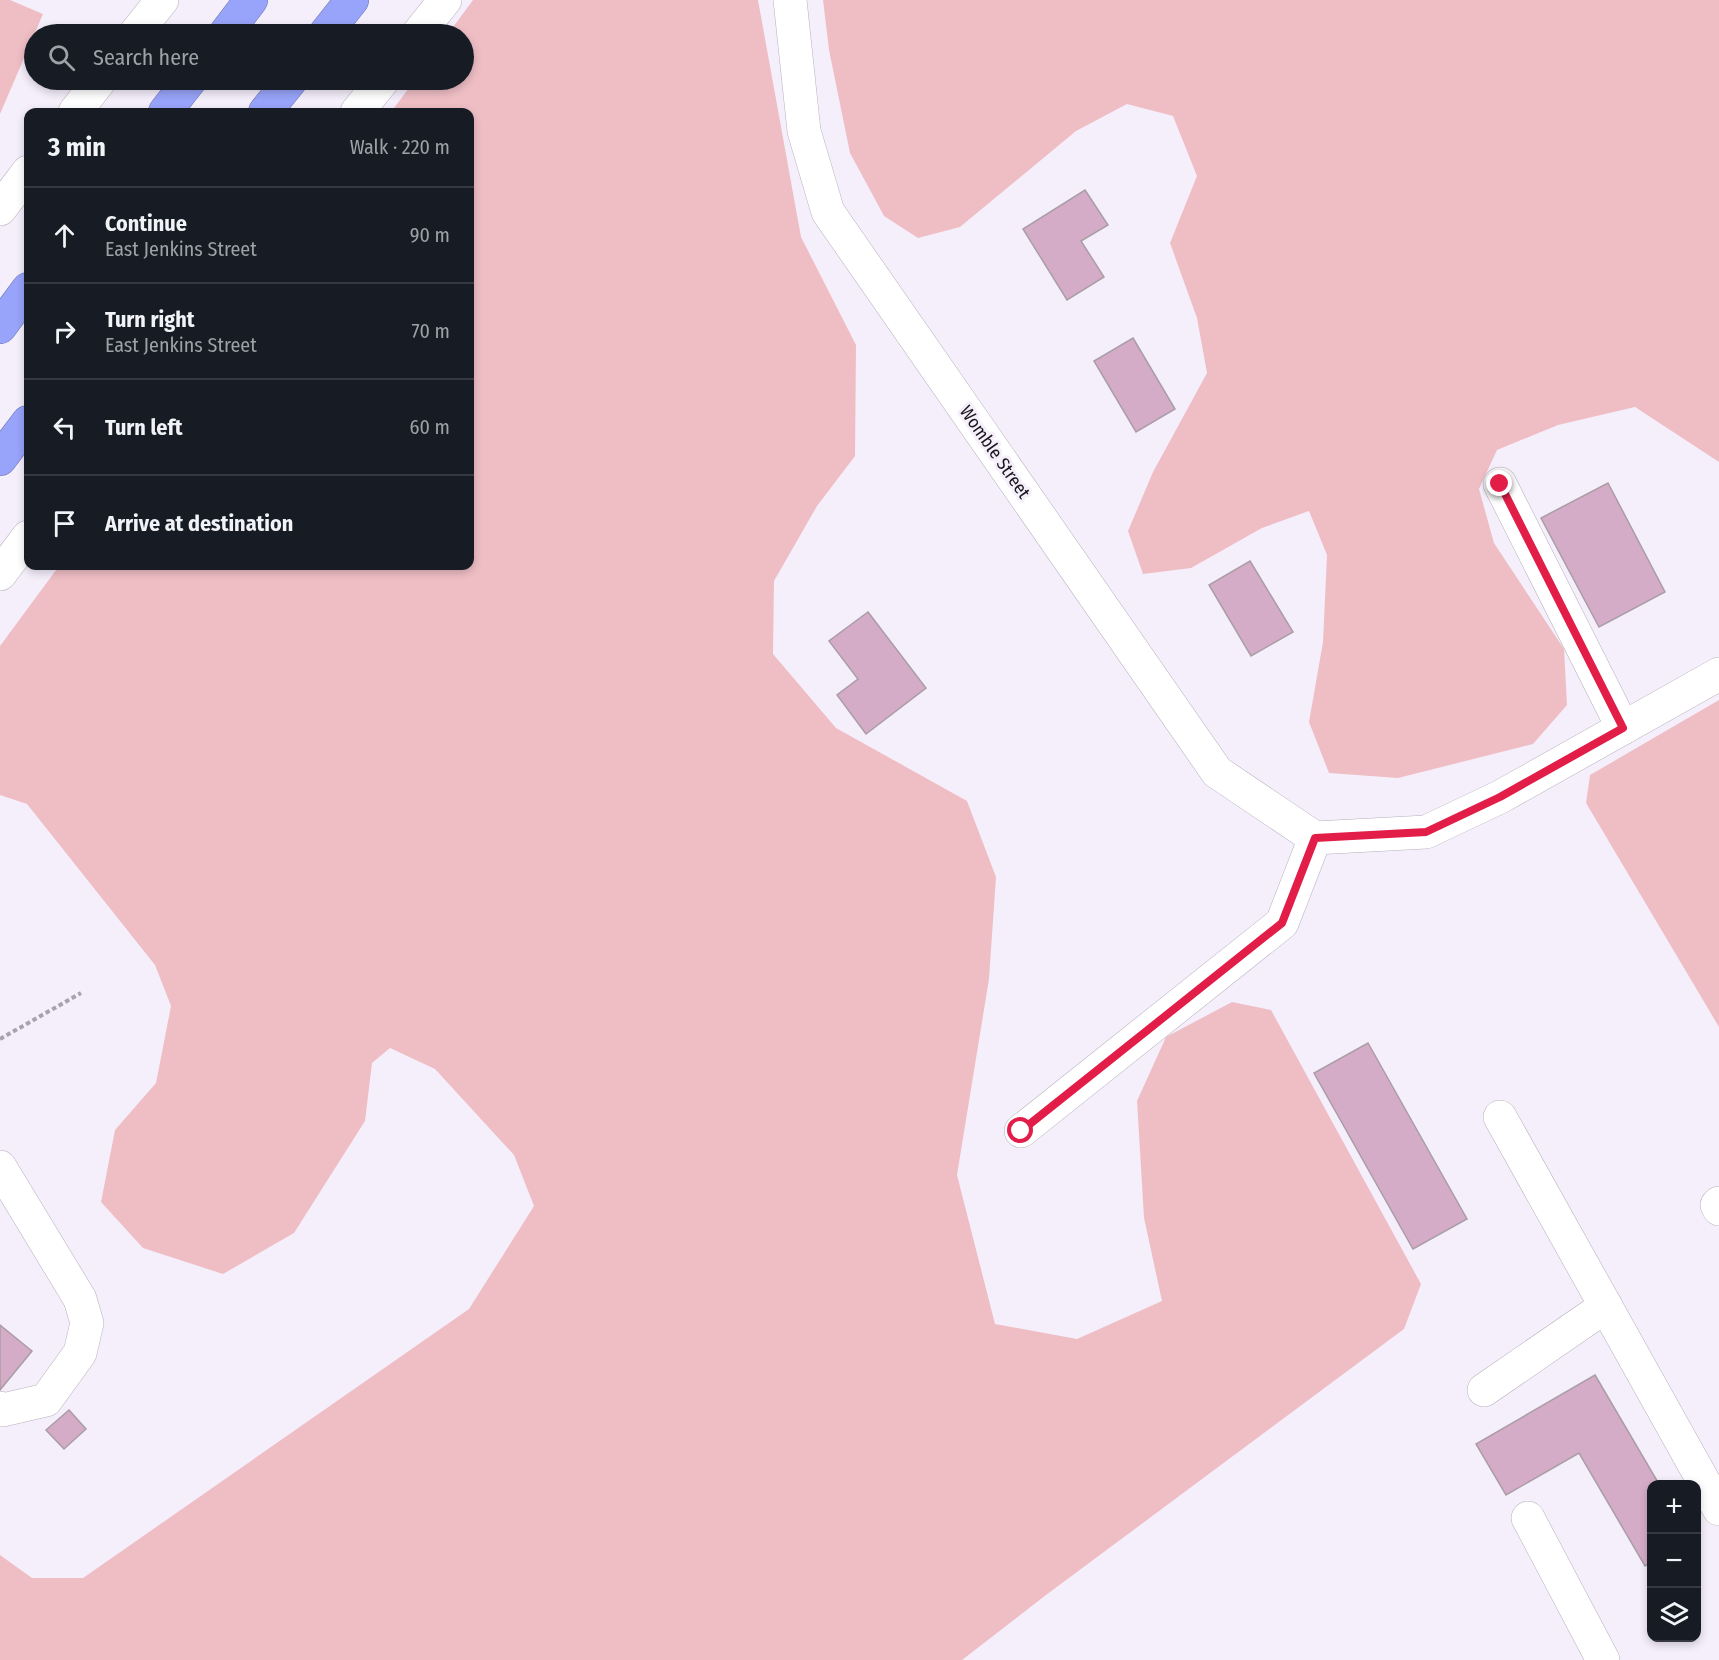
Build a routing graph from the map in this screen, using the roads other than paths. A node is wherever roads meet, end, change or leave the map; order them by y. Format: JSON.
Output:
{"nodes":[{"id":1,"x":162,"y":0,"type":"edge"},
{"id":2,"x":251,"y":0,"type":"edge"},
{"id":3,"x":352,"y":0,"type":"edge"},
{"id":4,"x":445,"y":0,"type":"edge"},
{"id":5,"x":790,"y":0,"type":"edge"},
{"id":6,"x":143,"y":24,"type":"edge"},
{"id":7,"x":233,"y":24,"type":"edge"},
{"id":8,"x":333,"y":24,"type":"edge"},
{"id":9,"x":426,"y":24,"type":"edge"},
{"id":10,"x":92,"y":90,"type":"edge"},
{"id":11,"x":182,"y":90,"type":"edge"},
{"id":12,"x":283,"y":90,"type":"edge"},
{"id":13,"x":375,"y":90,"type":"edge"},
{"id":14,"x":78,"y":108,"type":"edge"},
{"id":15,"x":168,"y":108,"type":"edge"},
{"id":16,"x":269,"y":108,"type":"edge"},
{"id":17,"x":360,"y":108,"type":"edge"},
{"id":18,"x":24,"y":177,"type":"edge"},
{"id":19,"x":0,"y":209,"type":"edge"},
{"id":20,"x":24,"y":295,"type":"edge"},
{"id":21,"x":0,"y":327,"type":"edge"},
{"id":22,"x":24,"y":427,"type":"edge"},
{"id":23,"x":0,"y":459,"type":"edge"},
{"id":24,"x":1500,"y":484,"type":"dead end"},
{"id":25,"x":24,"y":542,"type":"edge"},
{"id":26,"x":0,"y":574,"type":"edge"},
{"id":27,"x":1719,"y":674,"type":"edge"},
{"id":28,"x":1623,"y":728,"type":"junction"},
{"id":29,"x":1315,"y":838,"type":"junction"},
{"id":30,"x":1500,"y":1117,"type":"dead end"},
{"id":31,"x":1021,"y":1131,"type":"dead end"},
{"id":32,"x":0,"y":1167,"type":"edge"},
{"id":33,"x":1719,"y":1203,"type":"edge"},
{"id":34,"x":1719,"y":1209,"type":"edge"},
{"id":35,"x":1606,"y":1306,"type":"junction"},
{"id":36,"x":1484,"y":1390,"type":"dead end"},
{"id":37,"x":0,"y":1408,"type":"edge"},
{"id":38,"x":1719,"y":1509,"type":"edge"},
{"id":39,"x":1528,"y":1518,"type":"dead end"},
{"id":40,"x":1603,"y":1660,"type":"edge"}],
"edges":[{"from":1,"to":6,"type":"street"},
{"from":2,"to":7,"type":"highway"},
{"from":3,"to":8,"type":"highway"},
{"from":4,"to":9,"type":"street"},
{"from":5,"to":29,"type":"street","name":"Womble Street"},
{"from":10,"to":14,"type":"street"},
{"from":11,"to":15,"type":"highway"},
{"from":12,"to":16,"type":"highway"},
{"from":13,"to":17,"type":"street"},
{"from":18,"to":19,"type":"street"},
{"from":20,"to":21,"type":"highway"},
{"from":22,"to":23,"type":"highway"},
{"from":24,"to":28,"type":"street"},
{"from":25,"to":26,"type":"street"},
{"from":27,"to":28,"type":"street"},
{"from":28,"to":29,"type":"street"},
{"from":29,"to":31,"type":"street"},
{"from":30,"to":35,"type":"street"},
{"from":32,"to":37,"type":"street"},
{"from":33,"to":34,"type":"street"},
{"from":35,"to":36,"type":"street"},
{"from":35,"to":38,"type":"street"},
{"from":39,"to":40,"type":"street"}]}
